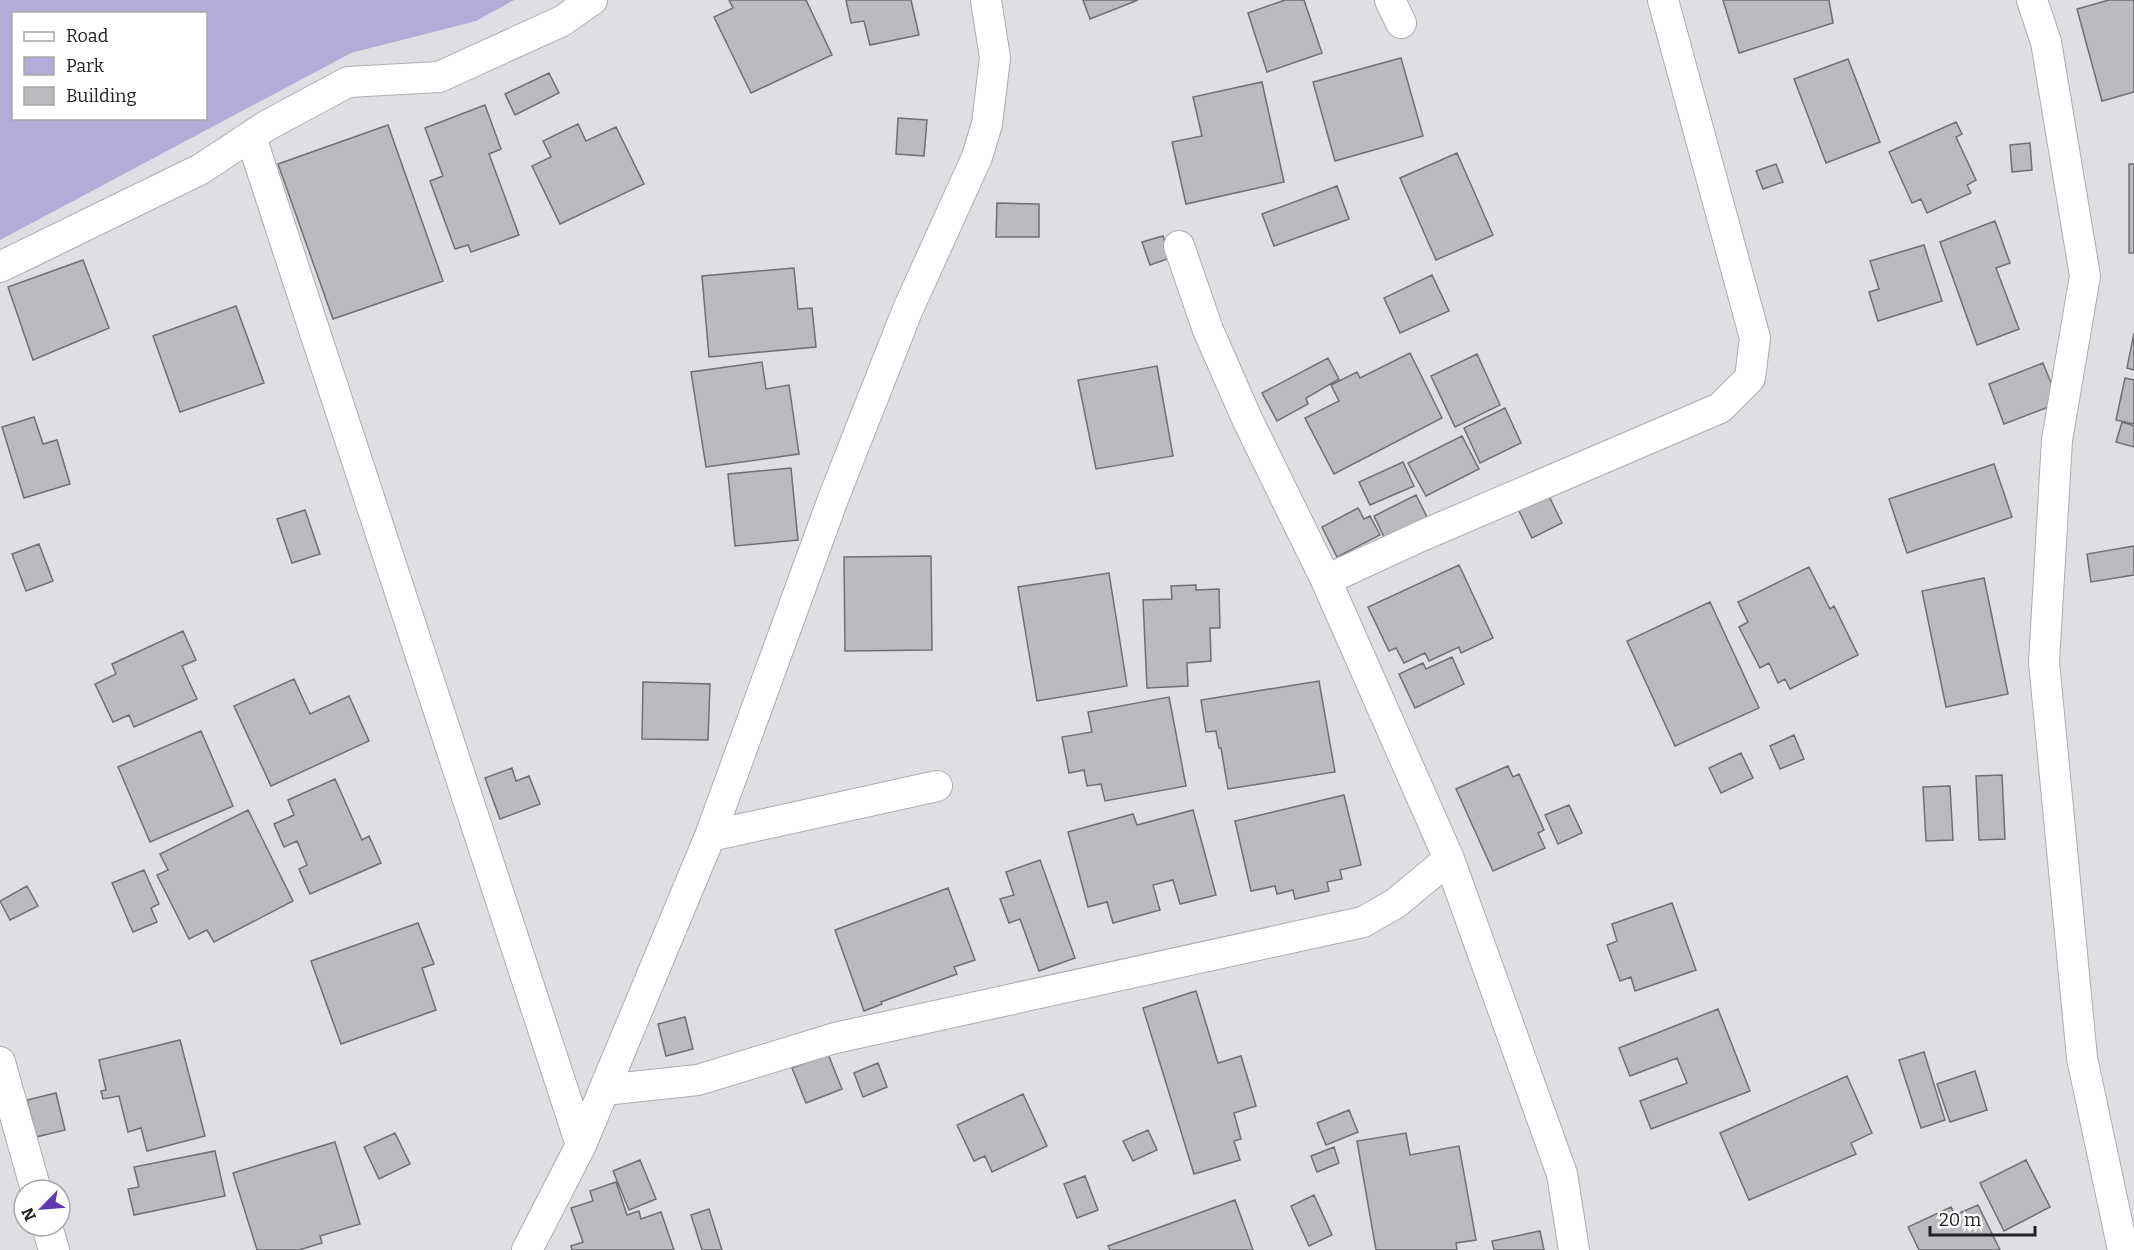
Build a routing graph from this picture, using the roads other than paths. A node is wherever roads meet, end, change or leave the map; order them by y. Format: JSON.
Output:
{"nodes":[{"id":1,"x":592,"y":0,"type":"edge"},
{"id":2,"x":986,"y":0,"type":"edge"},
{"id":3,"x":1664,"y":0,"type":"edge"},
{"id":4,"x":2032,"y":0,"type":"edge"},
{"id":5,"x":250,"y":137,"type":"junction"},
{"id":6,"x":1179,"y":246,"type":"dead end"},
{"id":7,"x":0,"y":267,"type":"edge"},
{"id":8,"x":1326,"y":580,"type":"junction"},
{"id":9,"x":937,"y":786,"type":"dead end"},
{"id":10,"x":710,"y":836,"type":"junction"},
{"id":11,"x":1449,"y":859,"type":"junction"},
{"id":12,"x":0,"y":1062,"type":"edge"},
{"id":13,"x":604,"y":1090,"type":"junction"},
{"id":14,"x":581,"y":1145,"type":"junction"},
{"id":15,"x":33,"y":1178,"type":"edge"},
{"id":16,"x":528,"y":1250,"type":"edge"},
{"id":17,"x":1574,"y":1250,"type":"edge"},
{"id":18,"x":2123,"y":1250,"type":"edge"}],
"edges":[{"from":1,"to":5,"type":"street"},
{"from":2,"to":10,"type":"street"},
{"from":3,"to":8,"type":"street"},
{"from":4,"to":18,"type":"street"},
{"from":5,"to":7,"type":"street"},
{"from":5,"to":14,"type":"street"},
{"from":6,"to":8,"type":"street"},
{"from":8,"to":11,"type":"street"},
{"from":9,"to":10,"type":"street"},
{"from":10,"to":13,"type":"street"},
{"from":11,"to":13,"type":"street"},
{"from":11,"to":17,"type":"street"},
{"from":12,"to":15,"type":"street"},
{"from":13,"to":14,"type":"street"},
{"from":14,"to":16,"type":"street"}]}
